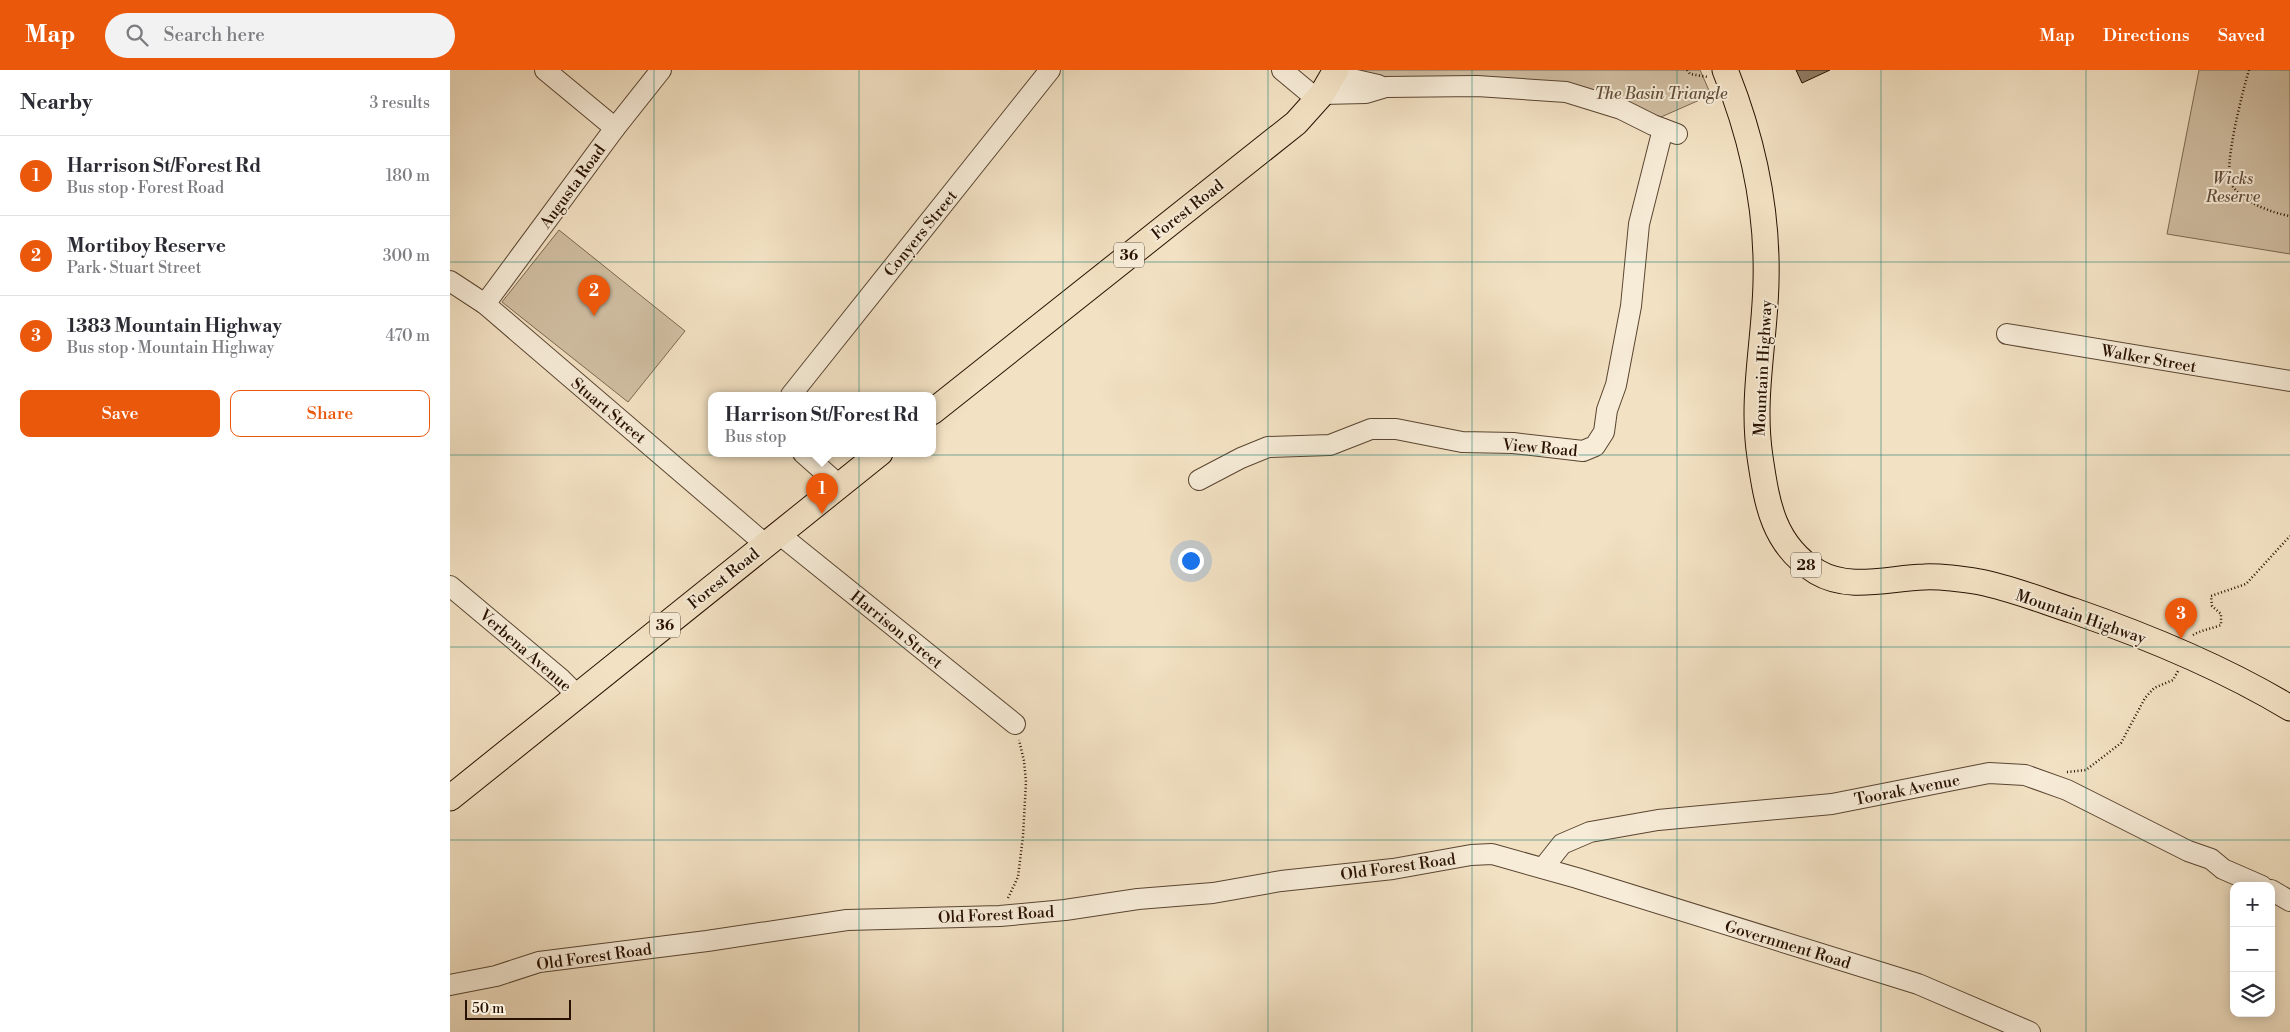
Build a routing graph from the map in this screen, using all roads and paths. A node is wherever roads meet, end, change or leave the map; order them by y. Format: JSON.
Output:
{"nodes":[{"id":1,"x":546,"y":70,"type":"edge"},
{"id":2,"x":661,"y":70,"type":"edge"},
{"id":3,"x":1050,"y":70,"type":"edge"},
{"id":4,"x":1282,"y":70,"type":"edge"},
{"id":5,"x":1726,"y":70,"type":"edge"},
{"id":6,"x":2249,"y":70,"type":"edge"},
{"id":7,"x":1328,"y":85,"type":"edge"},
{"id":8,"x":615,"y":128,"type":"junction"},
{"id":9,"x":2290,"y":216,"type":"edge"},
{"id":10,"x":450,"y":281,"type":"edge"},
{"id":11,"x":485,"y":304,"type":"junction"},
{"id":12,"x":2008,"y":334,"type":"dead end"},
{"id":13,"x":2290,"y":381,"type":"edge"},
{"id":14,"x":793,"y":392,"type":"edge"},
{"id":15,"x":936,"y":409,"type":"edge"},
{"id":16,"x":808,"y":457,"type":"edge"},
{"id":17,"x":875,"y":457,"type":"edge"},
{"id":18,"x":1198,"y":480,"type":"dead end"},
{"id":19,"x":839,"y":485,"type":"junction"},
{"id":20,"x":2290,"y":536,"type":"edge"},
{"id":21,"x":772,"y":539,"type":"junction"},
{"id":22,"x":450,"y":586,"type":"edge"},
{"id":23,"x":2176,"y":660,"type":"junction"},
{"id":24,"x":578,"y":696,"type":"junction"},
{"id":25,"x":2290,"y":708,"type":"edge"},
{"id":26,"x":1015,"y":724,"type":"joint"},
{"id":27,"x":2040,"y":780,"type":"junction"},
{"id":28,"x":450,"y":798,"type":"edge"},
{"id":29,"x":1542,"y":868,"type":"junction"},
{"id":30,"x":2253,"y":882,"type":"edge"},
{"id":31,"x":2275,"y":892,"type":"edge"},
{"id":32,"x":2290,"y":901,"type":"edge"},
{"id":33,"x":1000,"y":916,"type":"junction"},
{"id":34,"x":450,"y":986,"type":"edge"},
{"id":35,"x":2030,"y":1032,"type":"edge"}],
"edges":[{"from":1,"to":8,"type":"street"},
{"from":2,"to":8,"type":"street","name":"Augusta Road"},
{"from":3,"to":14,"type":"street","name":"Conyers Street"},
{"from":4,"to":7,"type":"street"},
{"from":5,"to":23,"type":"main road","name":"Mountain Highway","number":"28"},
{"from":6,"to":9,"type":"path"},
{"from":7,"to":15,"type":"main road","name":"Forest Road","number":"36"},
{"from":7,"to":18,"type":"street","name":"View Road"},
{"from":8,"to":11,"type":"street","name":"Augusta Road"},
{"from":10,"to":11,"type":"street","name":"Stuart Street"},
{"from":11,"to":21,"type":"street","name":"Stuart Street"},
{"from":12,"to":13,"type":"street","name":"Walker Street"},
{"from":16,"to":19,"type":"street"},
{"from":17,"to":19,"type":"main road","name":"Forest Road","number":"36"},
{"from":19,"to":21,"type":"main road","name":"Forest Road","number":"36"},
{"from":20,"to":23,"type":"path"},
{"from":21,"to":24,"type":"main road","name":"Forest Road","number":"36"},
{"from":21,"to":26,"type":"street","name":"Harrison Street"},
{"from":22,"to":24,"type":"street","name":"Verbena Avenue"},
{"from":23,"to":25,"type":"main road","name":"Mountain Highway","number":"28"},
{"from":23,"to":27,"type":"path"},
{"from":24,"to":28,"type":"main road","name":"Forest Road","number":"36"},
{"from":26,"to":33,"type":"path"},
{"from":27,"to":29,"type":"street","name":"Toorak Avenue"},
{"from":27,"to":30,"type":"street","name":"Toorak Avenue"},
{"from":29,"to":33,"type":"street","name":"Old Forest Road"},
{"from":29,"to":35,"type":"street","name":"Government Road"},
{"from":31,"to":32,"type":"street"},
{"from":33,"to":34,"type":"street","name":"Old Forest Road"}]}
